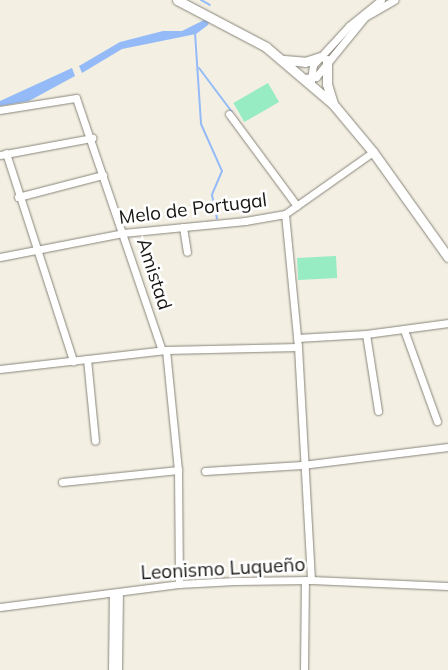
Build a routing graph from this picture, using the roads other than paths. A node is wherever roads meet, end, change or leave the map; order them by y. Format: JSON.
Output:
{"nodes":[{"id":1,"x":177,"y":0,"type":"edge"},
{"id":2,"x":381,"y":0,"type":"edge"},
{"id":3,"x":395,"y":0,"type":"edge"},
{"id":4,"x":323,"y":59,"type":"junction"},
{"id":5,"x":284,"y":60,"type":"junction"},
{"id":6,"x":308,"y":81,"type":"junction"},
{"id":7,"x":333,"y":104,"type":"junction"},
{"id":8,"x":0,"y":110,"type":"edge"},
{"id":9,"x":229,"y":114,"type":"dead end"},
{"id":10,"x":92,"y":138,"type":"junction"},
{"id":11,"x":372,"y":152,"type":"junction"},
{"id":12,"x":3,"y":154,"type":"edge"},
{"id":13,"x":103,"y":175,"type":"junction"},
{"id":14,"x":18,"y":197,"type":"junction"},
{"id":15,"x":297,"y":206,"type":"junction"},
{"id":16,"x":285,"y":214,"type":"junction"},
{"id":17,"x":183,"y":227,"type":"junction"},
{"id":18,"x":123,"y":233,"type":"junction"},
{"id":19,"x":36,"y":248,"type":"junction"},
{"id":20,"x":187,"y":252,"type":"dead end"},
{"id":21,"x":0,"y":257,"type":"edge"},
{"id":22,"x":448,"y":257,"type":"edge"},
{"id":23,"x":448,"y":323,"type":"edge"},
{"id":24,"x":404,"y":330,"type":"junction"},
{"id":25,"x":366,"y":334,"type":"junction"},
{"id":26,"x":297,"y":338,"type":"junction"},
{"id":27,"x":298,"y":347,"type":"junction"},
{"id":28,"x":164,"y":350,"type":"junction"},
{"id":29,"x":87,"y":359,"type":"junction"},
{"id":30,"x":73,"y":360,"type":"junction"},
{"id":31,"x":0,"y":368,"type":"edge"},
{"id":32,"x":378,"y":411,"type":"dead end"},
{"id":33,"x":438,"y":421,"type":"dead end"},
{"id":34,"x":95,"y":441,"type":"dead end"},
{"id":35,"x":448,"y":447,"type":"edge"},
{"id":36,"x":302,"y":465,"type":"junction"},
{"id":37,"x":178,"y":470,"type":"junction"},
{"id":38,"x":205,"y":471,"type":"dead end"},
{"id":39,"x":62,"y":482,"type":"dead end"},
{"id":40,"x":308,"y":580,"type":"junction"},
{"id":41,"x":179,"y":584,"type":"junction"},
{"id":42,"x":448,"y":586,"type":"edge"},
{"id":43,"x":116,"y":593,"type":"junction"},
{"id":44,"x":0,"y":607,"type":"edge"},
{"id":45,"x":112,"y":670,"type":"edge"},
{"id":46,"x":118,"y":670,"type":"edge"},
{"id":47,"x":304,"y":670,"type":"edge"}],
"edges":[{"from":1,"to":5,"type":"main road"},
{"from":2,"to":4,"type":"street"},
{"from":3,"to":4,"type":"street"},
{"from":4,"to":5,"type":"main road"},
{"from":4,"to":6,"type":"street"},
{"from":4,"to":7,"type":"main road"},
{"from":5,"to":6,"type":"main road"},
{"from":6,"to":7,"type":"main road"},
{"from":7,"to":11,"type":"main road"},
{"from":8,"to":10,"type":"street","name":"Amistad"},
{"from":9,"to":15,"type":"street"},
{"from":10,"to":12,"type":"street"},
{"from":10,"to":13,"type":"street","name":"Amistad"},
{"from":11,"to":15,"type":"street","name":"Melo de Portugal"},
{"from":11,"to":22,"type":"main road"},
{"from":12,"to":14,"type":"street"},
{"from":13,"to":14,"type":"street"},
{"from":13,"to":18,"type":"street","name":"Amistad"},
{"from":14,"to":19,"type":"street"},
{"from":15,"to":16,"type":"street","name":"Melo de Portugal"},
{"from":16,"to":17,"type":"street","name":"Melo de Portugal"},
{"from":16,"to":26,"type":"street"},
{"from":17,"to":18,"type":"street","name":"Melo de Portugal"},
{"from":17,"to":20,"type":"street"},
{"from":18,"to":19,"type":"street","name":"Melo de Portugal"},
{"from":18,"to":28,"type":"street","name":"Amistad"},
{"from":19,"to":21,"type":"street","name":"Melo de Portugal"},
{"from":19,"to":30,"type":"street"},
{"from":23,"to":24,"type":"street"},
{"from":24,"to":25,"type":"street"},
{"from":24,"to":33,"type":"street"},
{"from":25,"to":26,"type":"street"},
{"from":25,"to":32,"type":"street"},
{"from":26,"to":27,"type":"street"},
{"from":27,"to":28,"type":"street"},
{"from":27,"to":36,"type":"street"},
{"from":28,"to":29,"type":"street"},
{"from":28,"to":37,"type":"street","name":"Amistad"},
{"from":29,"to":30,"type":"street"},
{"from":29,"to":34,"type":"street"},
{"from":30,"to":31,"type":"street"},
{"from":35,"to":36,"type":"street"},
{"from":36,"to":38,"type":"street"},
{"from":36,"to":40,"type":"street"},
{"from":37,"to":39,"type":"street"},
{"from":37,"to":41,"type":"street","name":"Amistad"},
{"from":40,"to":41,"type":"street","name":"Leonismo Luqueño"},
{"from":40,"to":42,"type":"street","name":"Leonismo Luqueño"},
{"from":40,"to":47,"type":"street"},
{"from":41,"to":43,"type":"street","name":"Leonismo Luqueño"},
{"from":43,"to":44,"type":"street","name":"Leonismo Luqueño"},
{"from":43,"to":45,"type":"street"},
{"from":43,"to":46,"type":"street"}]}
